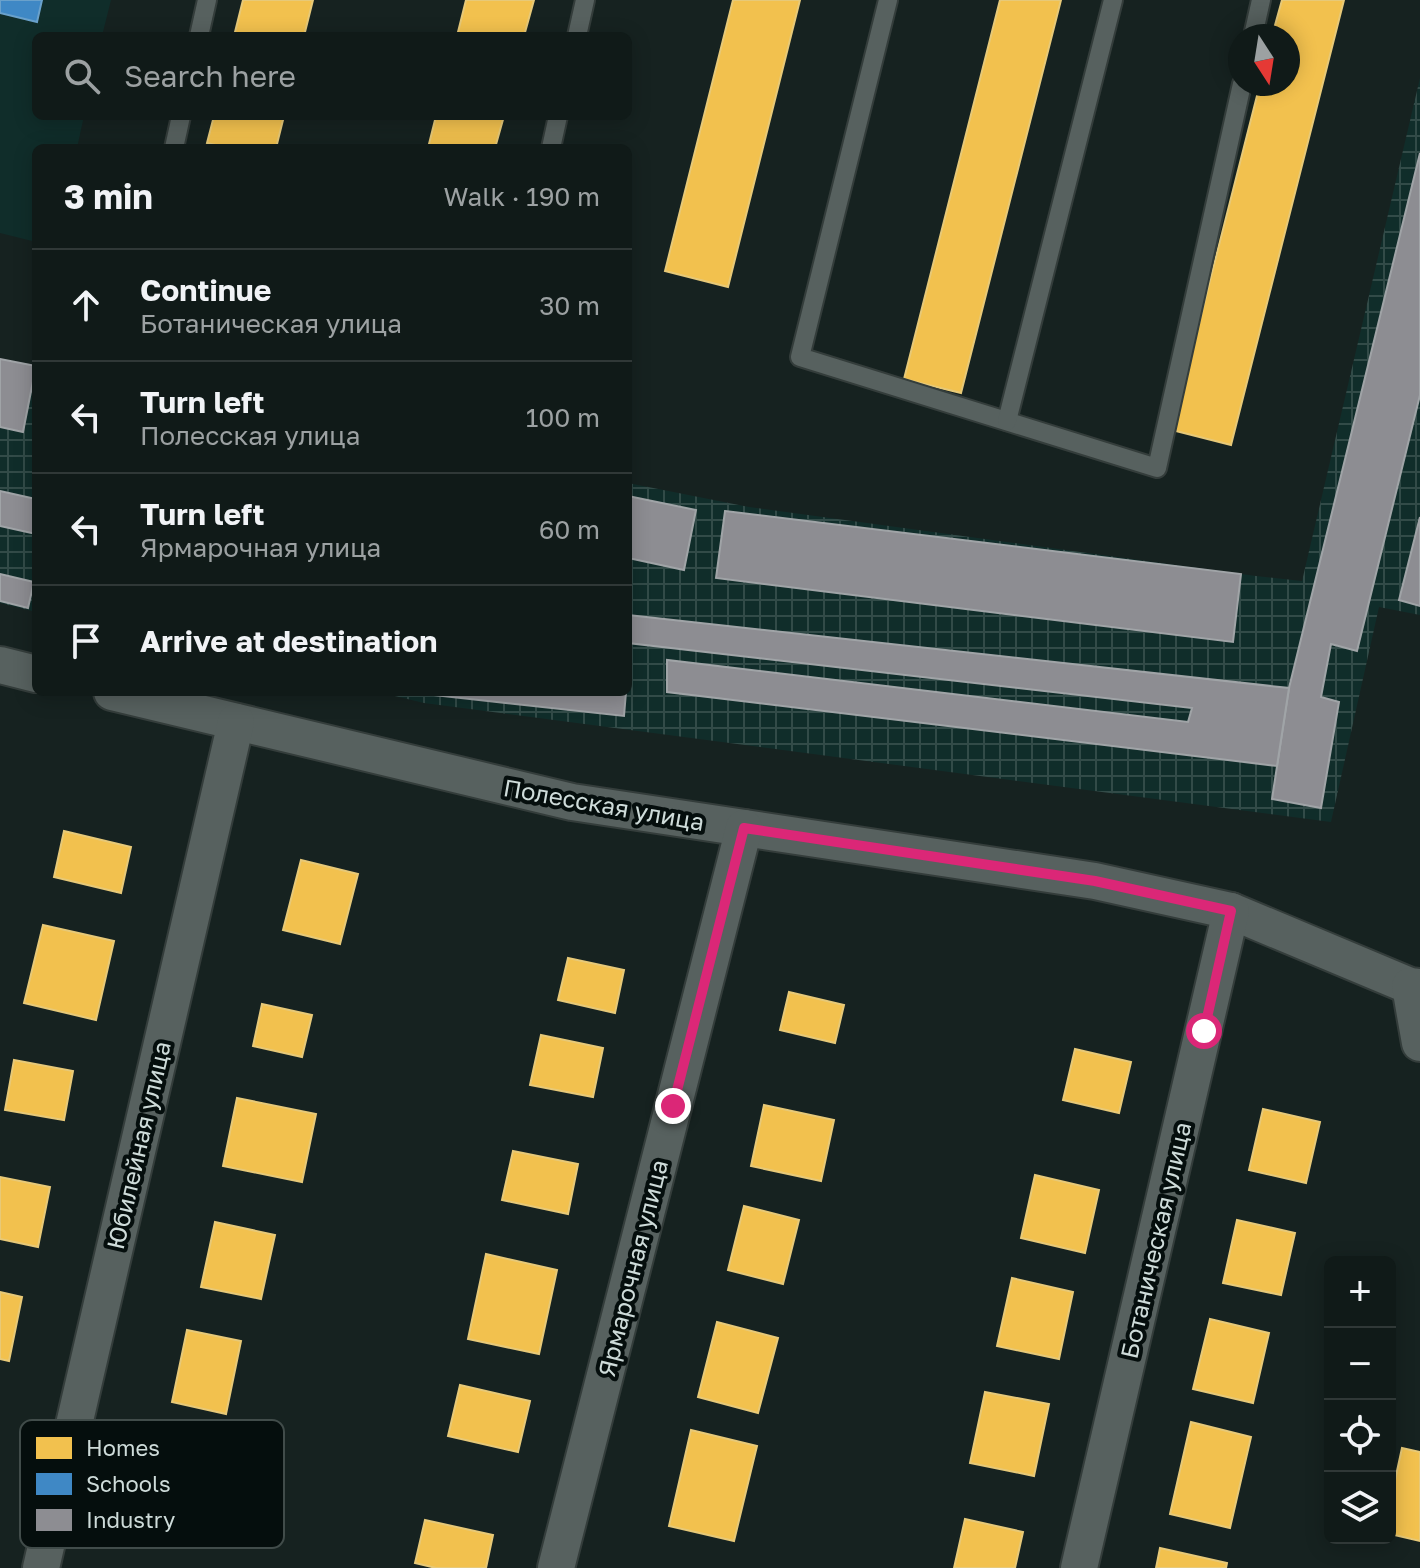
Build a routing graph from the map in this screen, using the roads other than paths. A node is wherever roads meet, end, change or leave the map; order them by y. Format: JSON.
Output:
{"nodes":[{"id":1,"x":207,"y":0,"type":"edge"},
{"id":2,"x":585,"y":0,"type":"edge"},
{"id":3,"x":888,"y":0,"type":"edge"},
{"id":4,"x":1113,"y":0,"type":"edge"},
{"id":5,"x":1261,"y":0,"type":"edge"},
{"id":6,"x":1256,"y":24,"type":"edge"},
{"id":7,"x":200,"y":32,"type":"edge"},
{"id":8,"x":578,"y":32,"type":"edge"},
{"id":9,"x":1239,"y":96,"type":"edge"},
{"id":10,"x":180,"y":120,"type":"edge"},
{"id":11,"x":557,"y":120,"type":"edge"},
{"id":12,"x":175,"y":144,"type":"edge"},
{"id":13,"x":552,"y":144,"type":"edge"},
{"id":14,"x":1007,"y":421,"type":"junction"},
{"id":15,"x":0,"y":665,"type":"edge"},
{"id":16,"x":32,"y":673,"type":"edge"},
{"id":17,"x":129,"y":696,"type":"edge"},
{"id":18,"x":236,"y":722,"type":"junction"},
{"id":19,"x":744,"y":828,"type":"junction"},
{"id":20,"x":1231,"y":911,"type":"junction"},
{"id":21,"x":1415,"y":987,"type":"edge"},
{"id":22,"x":1420,"y":1043,"type":"edge"},
{"id":23,"x":75,"y":1420,"type":"edge"},
{"id":24,"x":46,"y":1548,"type":"edge"},
{"id":25,"x":41,"y":1568,"type":"edge"},
{"id":26,"x":556,"y":1568,"type":"edge"},
{"id":27,"x":1079,"y":1568,"type":"edge"}],
"edges":[{"from":1,"to":7,"type":"lane"},
{"from":2,"to":8,"type":"lane"},
{"from":3,"to":14,"type":"lane"},
{"from":4,"to":14,"type":"lane"},
{"from":5,"to":6,"type":"lane"},
{"from":9,"to":14,"type":"lane"},
{"from":10,"to":12,"type":"lane"},
{"from":11,"to":13,"type":"lane"},
{"from":15,"to":16,"type":"street"},
{"from":17,"to":18,"type":"street","name":"Полесская улица"},
{"from":18,"to":19,"type":"street","name":"Полесская улица"},
{"from":18,"to":23,"type":"street","name":"Юбилейная улица"},
{"from":19,"to":20,"type":"street","name":"Полесская улица"},
{"from":19,"to":26,"type":"street","name":"Ярмарочная улица"},
{"from":20,"to":21,"type":"street","name":"Полесская улица"},
{"from":20,"to":27,"type":"street","name":"Ботаническая улица"},
{"from":21,"to":22,"type":"street"},
{"from":24,"to":25,"type":"street","name":"Юбилейная улица"}]}
